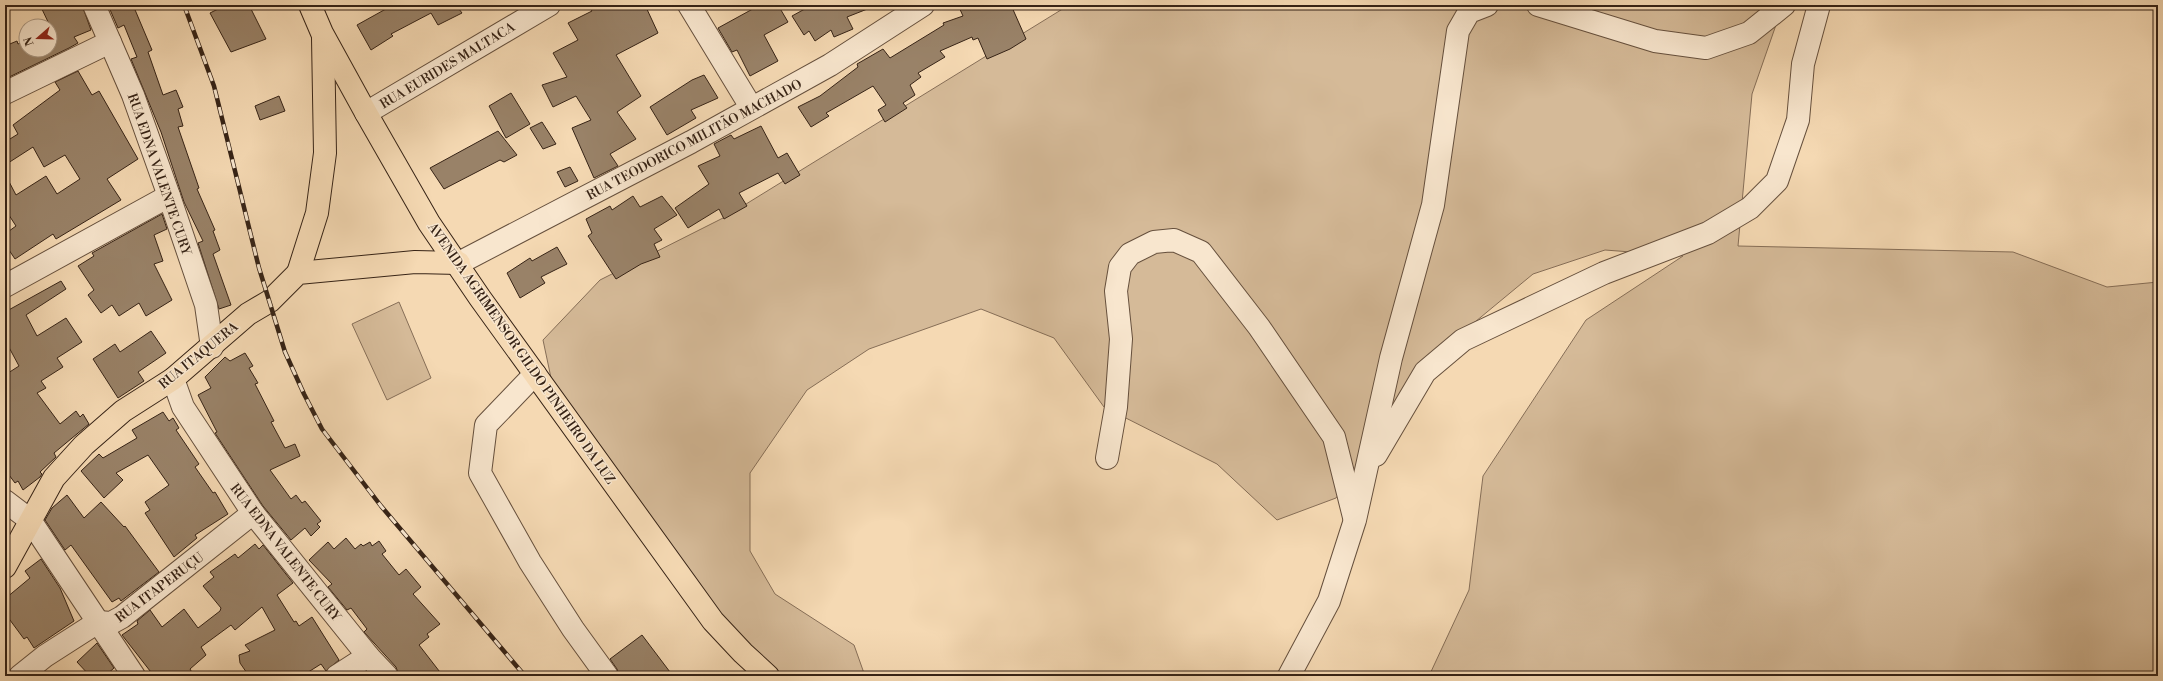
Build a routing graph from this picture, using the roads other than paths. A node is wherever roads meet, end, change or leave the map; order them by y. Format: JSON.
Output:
{"nodes":[{"id":1,"x":94,"y":5,"type":"edge"},
{"id":2,"x":310,"y":5,"type":"edge"},
{"id":3,"x":548,"y":5,"type":"edge"},
{"id":4,"x":688,"y":5,"type":"edge"},
{"id":5,"x":923,"y":5,"type":"edge"},
{"id":6,"x":1487,"y":5,"type":"edge"},
{"id":7,"x":1538,"y":5,"type":"edge"},
{"id":8,"x":1784,"y":5,"type":"edge"},
{"id":9,"x":1819,"y":5,"type":"edge"},
{"id":10,"x":322,"y":33,"type":"junction"},
{"id":11,"x":110,"y":42,"type":"junction"},
{"id":12,"x":5,"y":93,"type":"edge"},
{"id":13,"x":751,"y":107,"type":"junction"},
{"id":14,"x":366,"y":114,"type":"junction"},
{"id":15,"x":169,"y":196,"type":"junction"},
{"id":16,"x":459,"y":263,"type":"junction"},
{"id":17,"x":298,"y":273,"type":"junction"},
{"id":18,"x":5,"y":286,"type":"edge"},
{"id":19,"x":212,"y":347,"type":"junction"},
{"id":20,"x":535,"y":374,"type":"junction"},
{"id":21,"x":173,"y":379,"type":"junction"},
{"id":22,"x":1107,"y":458,"type":"dead end"},
{"id":23,"x":1366,"y":472,"type":"junction"},
{"id":24,"x":5,"y":501,"type":"edge"},
{"id":25,"x":254,"y":513,"type":"junction"},
{"id":26,"x":30,"y":520,"type":"junction"},
{"id":27,"x":1355,"y":520,"type":"junction"},
{"id":28,"x":5,"y":567,"type":"edge"},
{"id":29,"x":98,"y":622,"type":"junction"},
{"id":30,"x":368,"y":656,"type":"junction"},
{"id":31,"x":20,"y":676,"type":"edge"},
{"id":32,"x":134,"y":676,"type":"edge"},
{"id":33,"x":337,"y":676,"type":"edge"},
{"id":34,"x":388,"y":676,"type":"edge"},
{"id":35,"x":607,"y":676,"type":"edge"},
{"id":36,"x":768,"y":676,"type":"edge"},
{"id":37,"x":1289,"y":676,"type":"edge"}],
"edges":[{"from":1,"to":11,"type":"street","name":"RUA EDNA VALENTE CURY"},
{"from":2,"to":10,"type":"main road","name":"AVENIDA AGRIMENSOR GILDO PINHEIRO DA LUZ"},
{"from":3,"to":14,"type":"street","name":"RUA EURIDES MALTACA"},
{"from":4,"to":13,"type":"street"},
{"from":5,"to":13,"type":"street","name":"RUA TEODORICO MILITÃO MACHADO"},
{"from":6,"to":23,"type":"street"},
{"from":7,"to":8,"type":"street"},
{"from":9,"to":23,"type":"street"},
{"from":10,"to":14,"type":"main road","name":"AVENIDA AGRIMENSOR GILDO PINHEIRO DA LUZ"},
{"from":10,"to":17,"type":"main road"},
{"from":11,"to":12,"type":"street"},
{"from":11,"to":15,"type":"street","name":"RUA EDNA VALENTE CURY"},
{"from":13,"to":16,"type":"street","name":"RUA TEODORICO MILITÃO MACHADO"},
{"from":14,"to":16,"type":"main road","name":"AVENIDA AGRIMENSOR GILDO PINHEIRO DA LUZ"},
{"from":15,"to":18,"type":"street"},
{"from":15,"to":19,"type":"street","name":"RUA EDNA VALENTE CURY"},
{"from":16,"to":17,"type":"main road"},
{"from":16,"to":20,"type":"main road","name":"AVENIDA AGRIMENSOR GILDO PINHEIRO DA LUZ"},
{"from":17,"to":19,"type":"main road","name":"RUA ITAQUERA"},
{"from":19,"to":21,"type":"main road","name":"RUA ITAQUERA"},
{"from":20,"to":35,"type":"street"},
{"from":20,"to":36,"type":"main road","name":"AVENIDA AGRIMENSOR GILDO PINHEIRO DA LUZ"},
{"from":21,"to":25,"type":"street","name":"RUA EDNA VALENTE CURY"},
{"from":21,"to":26,"type":"main road","name":"RUA ITAQUERA"},
{"from":22,"to":27,"type":"street"},
{"from":23,"to":27,"type":"street"},
{"from":24,"to":26,"type":"street"},
{"from":25,"to":29,"type":"street","name":"RUA ITAPERUÇU"},
{"from":25,"to":30,"type":"street","name":"RUA EDNA VALENTE CURY"},
{"from":26,"to":28,"type":"main road","name":"RUA ITAQUERA"},
{"from":26,"to":29,"type":"street"},
{"from":27,"to":37,"type":"street"},
{"from":29,"to":31,"type":"street","name":"RUA ITAPERUÇU"},
{"from":29,"to":32,"type":"street"},
{"from":30,"to":33,"type":"street"},
{"from":30,"to":34,"type":"street","name":"RUA EDNA VALENTE CURY"}]}
